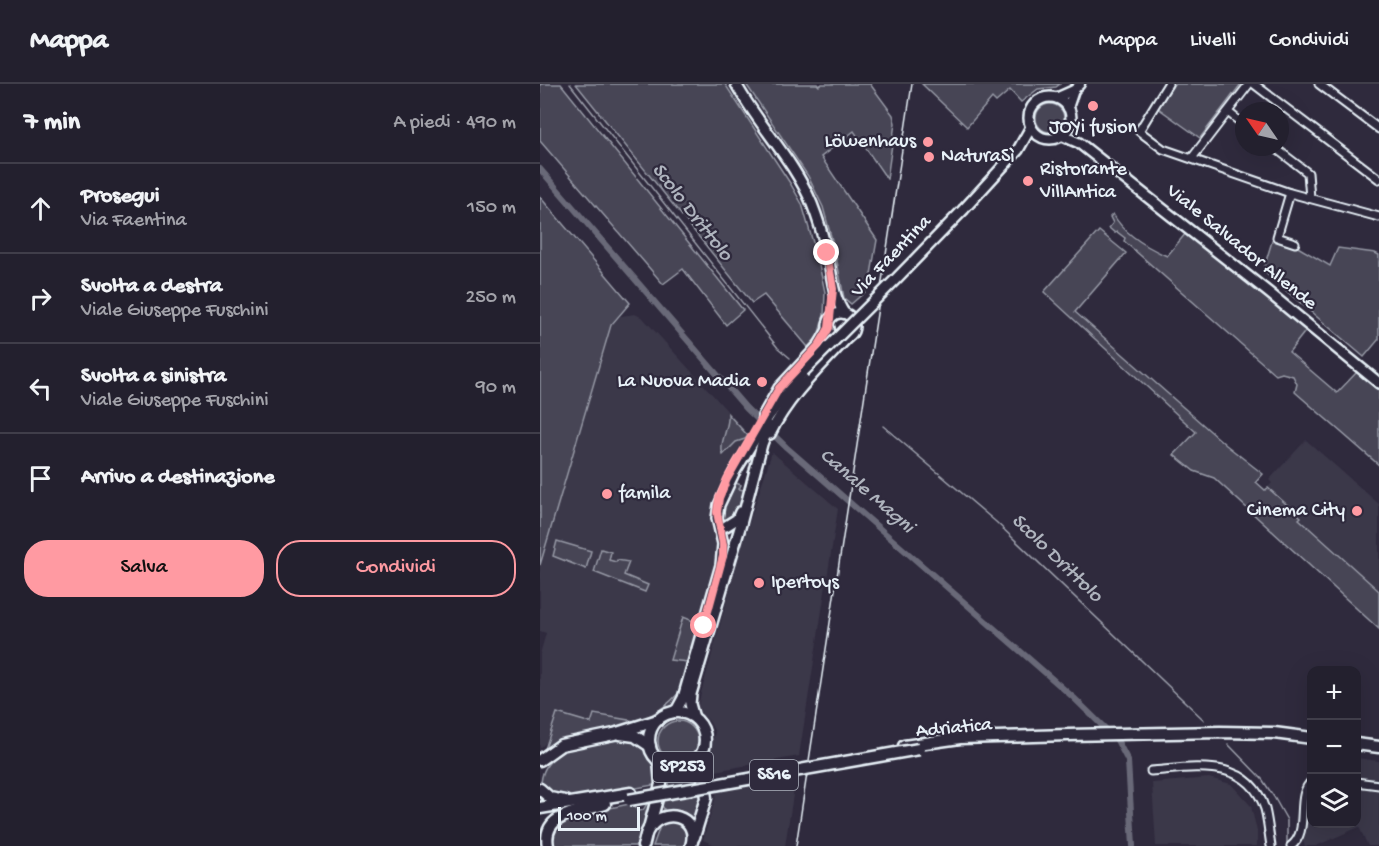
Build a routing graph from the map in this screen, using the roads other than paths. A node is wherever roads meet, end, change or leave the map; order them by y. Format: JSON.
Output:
{"nodes":[{"id":1,"x":736,"y":84,"type":"edge"},
{"id":2,"x":1168,"y":84,"type":"edge"},
{"id":3,"x":1249,"y":84,"type":"edge"},
{"id":4,"x":1254,"y":84,"type":"edge"},
{"id":5,"x":1319,"y":84,"type":"edge"},
{"id":6,"x":1077,"y":87,"type":"edge"},
{"id":7,"x":1056,"y":98,"type":"junction"},
{"id":8,"x":1068,"y":108,"type":"junction"},
{"id":9,"x":1228,"y":112,"type":"junction"},
{"id":10,"x":1235,"y":117,"type":"edge"},
{"id":11,"x":1070,"y":124,"type":"junction"},
{"id":12,"x":1031,"y":127,"type":"junction"},
{"id":13,"x":1379,"y":129,"type":"edge"},
{"id":14,"x":1061,"y":135,"type":"junction"},
{"id":15,"x":1041,"y":137,"type":"junction"},
{"id":16,"x":1079,"y":143,"type":"junction"},
{"id":17,"x":1018,"y":150,"type":"junction"},
{"id":18,"x":1286,"y":156,"type":"edge"},
{"id":19,"x":1192,"y":158,"type":"junction"},
{"id":20,"x":1379,"y":179,"type":"edge"},
{"id":21,"x":1290,"y":193,"type":"junction"},
{"id":22,"x":1310,"y":198,"type":"junction"},
{"id":23,"x":1379,"y":217,"type":"edge"},
{"id":24,"x":1295,"y":243,"type":"dead end"},
{"id":25,"x":833,"y":289,"type":"junction"},
{"id":26,"x":844,"y":313,"type":"junction"},
{"id":27,"x":830,"y":323,"type":"junction"},
{"id":28,"x":847,"y":338,"type":"junction"},
{"id":29,"x":1379,"y":383,"type":"edge"},
{"id":30,"x":771,"y":417,"type":"junction"},
{"id":31,"x":747,"y":501,"type":"junction"},
{"id":32,"x":717,"y":518,"type":"junction"},
{"id":33,"x":741,"y":524,"type":"junction"},
{"id":34,"x":726,"y":526,"type":"junction"},
{"id":35,"x":671,"y":713,"type":"junction"},
{"id":36,"x":694,"y":718,"type":"junction"},
{"id":37,"x":658,"y":720,"type":"junction"},
{"id":38,"x":614,"y":734,"type":"junction"},
{"id":39,"x":1153,"y":736,"type":"junction"},
{"id":40,"x":1307,"y":737,"type":"edge"},
{"id":41,"x":1307,"y":744,"type":"edge"},
{"id":42,"x":1361,"y":745,"type":"edge"},
{"id":43,"x":650,"y":746,"type":"junction"},
{"id":44,"x":1379,"y":747,"type":"edge"},
{"id":45,"x":1361,"y":751,"type":"edge"},
{"id":46,"x":549,"y":752,"type":"junction"},
{"id":47,"x":1379,"y":753,"type":"edge"},
{"id":48,"x":700,"y":757,"type":"junction"},
{"id":49,"x":540,"y":760,"type":"edge"},
{"id":50,"x":659,"y":761,"type":"junction"},
{"id":51,"x":540,"y":765,"type":"edge"},
{"id":52,"x":1151,"y":771,"type":"dead end"},
{"id":53,"x":1361,"y":783,"type":"edge"},
{"id":54,"x":1379,"y":785,"type":"edge"},
{"id":55,"x":1307,"y":786,"type":"edge"},
{"id":56,"x":540,"y":789,"type":"edge"},
{"id":57,"x":606,"y":801,"type":"junction"},
{"id":58,"x":540,"y":808,"type":"edge"},
{"id":59,"x":540,"y":815,"type":"edge"},
{"id":60,"x":648,"y":831,"type":"junction"},
{"id":61,"x":693,"y":842,"type":"edge"},
{"id":62,"x":548,"y":846,"type":"edge"},
{"id":63,"x":643,"y":846,"type":"edge"},
{"id":64,"x":1272,"y":846,"type":"edge"},
{"id":65,"x":1291,"y":846,"type":"edge"}],
"edges":[{"from":1,"to":25,"type":"main road"},
{"from":2,"to":19,"type":"street"},
{"from":3,"to":9,"type":"street"},
{"from":4,"to":20,"type":"street"},
{"from":5,"to":13,"type":"street"},
{"from":6,"to":7,"type":"street","number":"SP253"},
{"from":6,"to":8,"type":"street","number":"SP253"},
{"from":7,"to":8,"type":"main road"},
{"from":7,"to":12,"type":"main road","number":"SP253"},
{"from":8,"to":11,"type":"main road","number":"SP253"},
{"from":9,"to":10,"type":"street"},
{"from":9,"to":19,"type":"street"},
{"from":11,"to":14,"type":"main road"},
{"from":11,"to":16,"type":"main road","name":"Viale Salvador Allende"},
{"from":12,"to":15,"type":"main road"},
{"from":12,"to":17,"type":"main road","name":"Via Faentina","number":"SP253"},
{"from":14,"to":15,"type":"main road","number":"SP253"},
{"from":14,"to":16,"type":"main road","name":"Viale Salvador Allende"},
{"from":15,"to":17,"type":"main road","name":"Via Faentina","number":"SP253"},
{"from":16,"to":29,"type":"main road","name":"Viale Salvador Allende"},
{"from":17,"to":30,"type":"main road","name":"Via Faentina","number":"SP253","bridge":true},
{"from":18,"to":22,"type":"street"},
{"from":19,"to":21,"type":"street"},
{"from":21,"to":22,"type":"street"},
{"from":21,"to":24,"type":"street"},
{"from":22,"to":23,"type":"street"},
{"from":25,"to":26,"type":"main road"},
{"from":25,"to":27,"type":"main road"},
{"from":26,"to":27,"type":"main road"},
{"from":26,"to":28,"type":"main road"},
{"from":27,"to":28,"type":"main road"},
{"from":27,"to":30,"type":"main road"},
{"from":28,"to":30,"type":"main road"},
{"from":30,"to":31,"type":"main road","name":"Via Faentina","number":"SP253"},
{"from":30,"to":32,"type":"main road","name":"Via Faentina","number":"SP253"},
{"from":31,"to":33,"type":"main road","name":"Via Faentina","number":"SP253"},
{"from":31,"to":34,"type":"main road"},
{"from":32,"to":34,"type":"main road"},
{"from":32,"to":35,"type":"main road"},
{"from":33,"to":34,"type":"main road"},
{"from":33,"to":36,"type":"main road","name":"Via Faentina","number":"SP253"},
{"from":35,"to":36,"type":"main road"},
{"from":35,"to":37,"type":"main road"},
{"from":36,"to":48,"type":"main road","number":"SP253"},
{"from":37,"to":38,"type":"main road"},
{"from":37,"to":43,"type":"main road","number":"SP253"},
{"from":38,"to":43,"type":"main road"},
{"from":38,"to":46,"type":"main road"},
{"from":39,"to":40,"type":"main road","name":"Adriatica","number":"SS16"},
{"from":39,"to":41,"type":"main road","name":"Adriatica","number":"SS16"},
{"from":39,"to":57,"type":"main road","name":"Adriatica","number":"SS16","bridge":true},
{"from":42,"to":44,"type":"main road"},
{"from":43,"to":50,"type":"main road","number":"SP253"},
{"from":45,"to":47,"type":"main road"},
{"from":46,"to":49,"type":"main road"},
{"from":46,"to":51,"type":"main road"},
{"from":48,"to":50,"type":"main road","number":"SP253"},
{"from":48,"to":61,"type":"main road","number":"SP253"},
{"from":50,"to":60,"type":"main road","number":"SP253"},
{"from":52,"to":64,"type":"street"},
{"from":53,"to":54,"type":"street"},
{"from":55,"to":65,"type":"street"},
{"from":56,"to":57,"type":"main road"},
{"from":57,"to":58,"type":"main road","number":"SS16"},
{"from":57,"to":59,"type":"main road","number":"SS16"},
{"from":57,"to":62,"type":"main road"},
{"from":60,"to":61,"type":"main road","number":"SP253"},
{"from":60,"to":63,"type":"main road","number":"SP253"}]}
